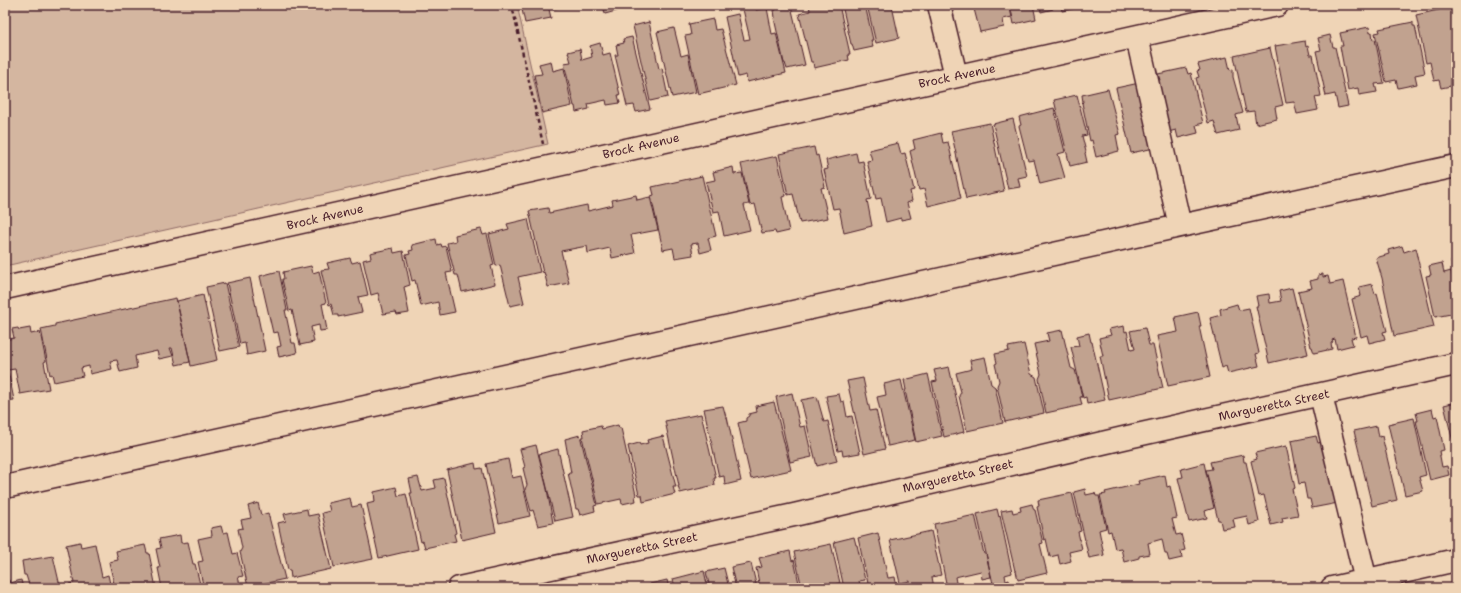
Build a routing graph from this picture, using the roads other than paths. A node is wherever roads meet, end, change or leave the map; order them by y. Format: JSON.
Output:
{"nodes":[{"id":1,"x":939,"y":5,"type":"edge"},
{"id":2,"x":1277,"y":5,"type":"edge"},
{"id":3,"x":1137,"y":37,"type":"junction"},
{"id":4,"x":956,"y":76,"type":"junction"},
{"id":5,"x":1456,"y":166,"type":"edge"},
{"id":6,"x":1180,"y":226,"type":"junction"},
{"id":7,"x":5,"y":288,"type":"edge"},
{"id":8,"x":1456,"y":364,"type":"edge"},
{"id":9,"x":1321,"y":395,"type":"junction"},
{"id":10,"x":5,"y":487,"type":"edge"},
{"id":11,"x":1456,"y":560,"type":"edge"},
{"id":12,"x":1366,"y":580,"type":"junction"},
{"id":13,"x":459,"y":588,"type":"edge"},
{"id":14,"x":1332,"y":588,"type":"edge"}],
"edges":[{"from":1,"to":4,"type":"street"},
{"from":2,"to":3,"type":"street","name":"Brock Avenue"},
{"from":3,"to":4,"type":"street","name":"Brock Avenue"},
{"from":3,"to":6,"type":"street"},
{"from":4,"to":7,"type":"street","name":"Brock Avenue"},
{"from":5,"to":6,"type":"street"},
{"from":6,"to":10,"type":"street"},
{"from":8,"to":9,"type":"street","name":"Margueretta Street"},
{"from":9,"to":12,"type":"street"},
{"from":9,"to":13,"type":"street","name":"Margueretta Street"},
{"from":11,"to":12,"type":"street"},
{"from":12,"to":14,"type":"street"}]}
